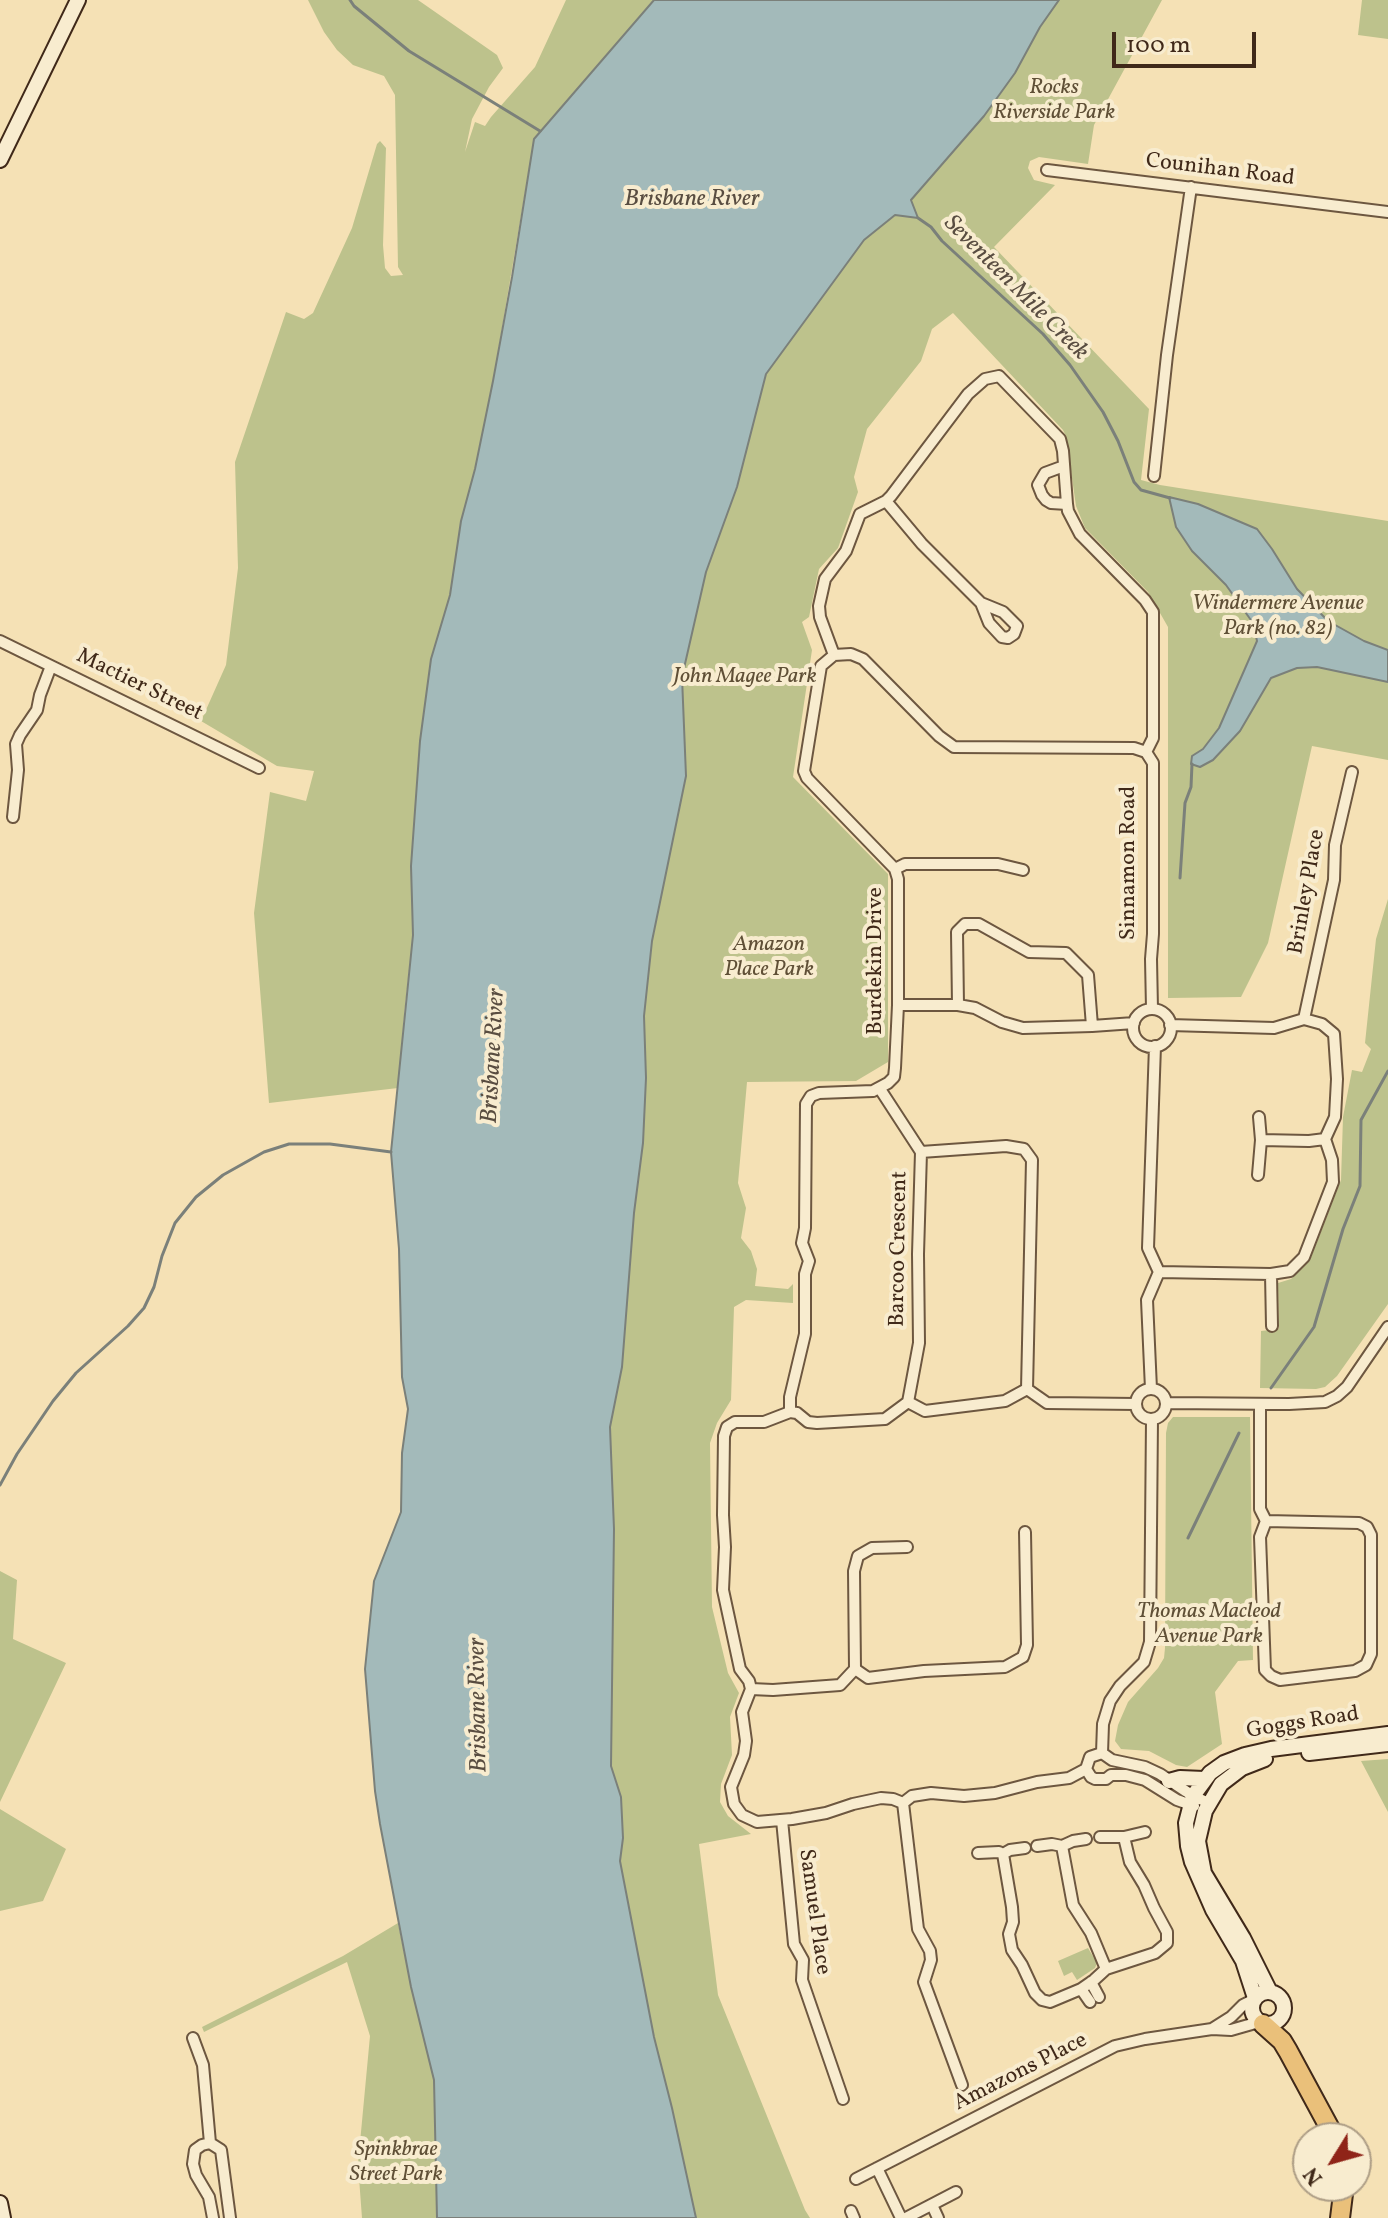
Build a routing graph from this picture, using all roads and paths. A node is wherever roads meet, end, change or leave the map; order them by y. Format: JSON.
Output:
{"nodes":[{"id":1,"x":78,"y":0,"type":"edge"},
{"id":2,"x":0,"y":160,"type":"edge"},
{"id":3,"x":1047,"y":170,"type":"dead end"},
{"id":4,"x":1191,"y":187,"type":"junction"},
{"id":5,"x":1388,"y":212,"type":"edge"},
{"id":6,"x":1064,"y":466,"type":"junction"},
{"id":7,"x":1154,"y":476,"type":"dead end"},
{"id":8,"x":886,"y":501,"type":"junction"},
{"id":9,"x":1067,"y":504,"type":"junction"},
{"id":10,"x":981,"y":603,"type":"dead end"},
{"id":11,"x":0,"y":641,"type":"edge"},
{"id":12,"x":834,"y":655,"type":"junction"},
{"id":13,"x":51,"y":666,"type":"junction"},
{"id":14,"x":1146,"y":752,"type":"junction"},
{"id":15,"x":259,"y":768,"type":"dead end"},
{"id":16,"x":1352,"y":772,"type":"dead end"},
{"id":17,"x":13,"y":817,"type":"dead end"},
{"id":18,"x":895,"y":869,"type":"junction"},
{"id":19,"x":1023,"y":870,"type":"dead end"},
{"id":20,"x":898,"y":1005,"type":"junction"},
{"id":21,"x":958,"y":1005,"type":"junction"},
{"id":22,"x":1152,"y":1009,"type":"junction"},
{"id":23,"x":1304,"y":1019,"type":"junction"},
{"id":24,"x":1134,"y":1023,"type":"junction"},
{"id":25,"x":1170,"y":1025,"type":"junction"},
{"id":26,"x":1092,"y":1026,"type":"junction"},
{"id":27,"x":1155,"y":1046,"type":"junction"},
{"id":28,"x":880,"y":1089,"type":"junction"},
{"id":29,"x":1259,"y":1117,"type":"dead end"},
{"id":30,"x":1325,"y":1139,"type":"junction"},
{"id":31,"x":1261,"y":1140,"type":"junction"},
{"id":32,"x":921,"y":1152,"type":"junction"},
{"id":33,"x":1258,"y":1175,"type":"dead end"},
{"id":34,"x":1159,"y":1272,"type":"junction"},
{"id":35,"x":1271,"y":1274,"type":"junction"},
{"id":36,"x":1272,"y":1326,"type":"dead end"},
{"id":37,"x":1388,"y":1327,"type":"edge"},
{"id":38,"x":1378,"y":1341,"type":"junction"},
{"id":39,"x":1388,"y":1348,"type":"edge"},
{"id":40,"x":1027,"y":1389,"type":"junction"},
{"id":41,"x":1151,"y":1389,"type":"junction"},
{"id":42,"x":908,"y":1402,"type":"junction"},
{"id":43,"x":1166,"y":1403,"type":"junction"},
{"id":44,"x":1136,"y":1404,"type":"junction"},
{"id":45,"x":1260,"y":1404,"type":"junction"},
{"id":46,"x":790,"y":1412,"type":"junction"},
{"id":47,"x":1152,"y":1419,"type":"junction"},
{"id":48,"x":1266,"y":1521,"type":"junction"},
{"id":49,"x":1025,"y":1532,"type":"dead end"},
{"id":50,"x":907,"y":1547,"type":"dead end"},
{"id":51,"x":855,"y":1669,"type":"junction"},
{"id":52,"x":751,"y":1689,"type":"junction"},
{"id":53,"x":1388,"y":1734,"type":"edge"},
{"id":54,"x":1388,"y":1744,"type":"edge"},
{"id":55,"x":1102,"y":1753,"type":"junction"},
{"id":56,"x":1112,"y":1760,"type":"junction"},
{"id":57,"x":1086,"y":1769,"type":"junction"},
{"id":58,"x":1111,"y":1775,"type":"junction"},
{"id":59,"x":1204,"y":1779,"type":"junction"},
{"id":60,"x":1169,"y":1781,"type":"junction"},
{"id":61,"x":1191,"y":1800,"type":"junction"},
{"id":62,"x":903,"y":1803,"type":"junction"},
{"id":63,"x":1207,"y":1807,"type":"junction"},
{"id":64,"x":782,"y":1820,"type":"junction"},
{"id":65,"x":1145,"y":1832,"type":"dead end"},
{"id":66,"x":1100,"y":1837,"type":"dead end"},
{"id":67,"x":1124,"y":1837,"type":"junction"},
{"id":68,"x":1086,"y":1839,"type":"dead end"},
{"id":69,"x":1037,"y":1846,"type":"dead end"},
{"id":70,"x":1062,"y":1846,"type":"junction"},
{"id":71,"x":1025,"y":1848,"type":"dead end"},
{"id":72,"x":978,"y":1853,"type":"dead end"},
{"id":73,"x":1003,"y":1854,"type":"junction"},
{"id":74,"x":1106,"y":1969,"type":"junction"},
{"id":75,"x":1091,"y":1982,"type":"junction"},
{"id":76,"x":1081,"y":1989,"type":"junction"},
{"id":77,"x":1270,"y":1992,"type":"junction"},
{"id":78,"x":1254,"y":1999,"type":"junction"},
{"id":79,"x":1261,"y":2023,"type":"junction"},
{"id":80,"x":1212,"y":2029,"type":"junction"},
{"id":81,"x":193,"y":2038,"type":"dead end"},
{"id":82,"x":962,"y":2085,"type":"dead end"},
{"id":83,"x":843,"y":2099,"type":"dead end"},
{"id":84,"x":1326,"y":2122,"type":"edge"},
{"id":85,"x":210,"y":2143,"type":"junction"},
{"id":86,"x":877,"y":2168,"type":"junction"},
{"id":87,"x":856,"y":2179,"type":"dead end"},
{"id":88,"x":956,"y":2192,"type":"dead end"},
{"id":89,"x":0,"y":2203,"type":"edge"},
{"id":90,"x":932,"y":2205,"type":"junction"},
{"id":91,"x":3,"y":2218,"type":"edge"},
{"id":92,"x":213,"y":2218,"type":"edge"},
{"id":93,"x":230,"y":2218,"type":"edge"},
{"id":94,"x":904,"y":2218,"type":"edge"},
{"id":95,"x":938,"y":2218,"type":"edge"}],
"edges":[{"from":1,"to":2,"type":"main road"},
{"from":3,"to":4,"type":"street","name":"Counihan Road"},
{"from":4,"to":5,"type":"street","name":"Counihan Road"},
{"from":4,"to":7,"type":"street"},
{"from":6,"to":8,"type":"street"},
{"from":6,"to":9,"type":"street"},
{"from":6,"to":9,"type":"street"},
{"from":8,"to":10,"type":"street"},
{"from":8,"to":12,"type":"street"},
{"from":9,"to":14,"type":"street","name":"Sinnamon Road"},
{"from":11,"to":13,"type":"street","name":"Mactier Street"},
{"from":12,"to":14,"type":"street"},
{"from":12,"to":18,"type":"street","name":"Burdekin Drive"},
{"from":13,"to":15,"type":"street","name":"Mactier Street"},
{"from":13,"to":17,"type":"street"},
{"from":14,"to":22,"type":"street","name":"Sinnamon Road"},
{"from":16,"to":23,"type":"street","name":"Brinley Place"},
{"from":18,"to":19,"type":"street"},
{"from":18,"to":20,"type":"street","name":"Burdekin Drive"},
{"from":20,"to":21,"type":"street"},
{"from":20,"to":28,"type":"street","name":"Burdekin Drive"},
{"from":21,"to":26,"type":"street"},
{"from":21,"to":26,"type":"street"},
{"from":22,"to":24,"type":"street"},
{"from":22,"to":25,"type":"street"},
{"from":23,"to":25,"type":"street"},
{"from":23,"to":30,"type":"street"},
{"from":24,"to":26,"type":"street"},
{"from":24,"to":27,"type":"street"},
{"from":25,"to":27,"type":"street"},
{"from":27,"to":34,"type":"street"},
{"from":28,"to":32,"type":"street"},
{"from":28,"to":46,"type":"street"},
{"from":29,"to":31,"type":"street"},
{"from":30,"to":31,"type":"street"},
{"from":30,"to":35,"type":"street"},
{"from":31,"to":33,"type":"street"},
{"from":32,"to":40,"type":"street","name":"Barcoo Crescent"},
{"from":32,"to":42,"type":"street","name":"Barcoo Crescent"},
{"from":34,"to":35,"type":"street"},
{"from":34,"to":41,"type":"street"},
{"from":35,"to":36,"type":"street"},
{"from":37,"to":38,"type":"street"},
{"from":38,"to":39,"type":"street"},
{"from":38,"to":45,"type":"street"},
{"from":40,"to":42,"type":"street"},
{"from":40,"to":44,"type":"street"},
{"from":41,"to":43,"type":"street"},
{"from":41,"to":44,"type":"street"},
{"from":42,"to":46,"type":"street"},
{"from":43,"to":45,"type":"street"},
{"from":43,"to":47,"type":"street"},
{"from":44,"to":47,"type":"street"},
{"from":45,"to":48,"type":"street"},
{"from":46,"to":52,"type":"street"},
{"from":47,"to":55,"type":"street"},
{"from":48,"to":48,"type":"street"},
{"from":49,"to":51,"type":"street"},
{"from":50,"to":51,"type":"street"},
{"from":51,"to":52,"type":"street"},
{"from":52,"to":64,"type":"street"},
{"from":53,"to":59,"type":"main road","name":"Goggs Road"},
{"from":54,"to":63,"type":"main road","name":"Goggs Road"},
{"from":55,"to":56,"type":"street"},
{"from":55,"to":57,"type":"street"},
{"from":56,"to":58,"type":"street"},
{"from":56,"to":60,"type":"street"},
{"from":57,"to":58,"type":"street"},
{"from":57,"to":62,"type":"street"},
{"from":58,"to":61,"type":"street"},
{"from":59,"to":60,"type":"main road"},
{"from":59,"to":61,"type":"main road","name":"Goggs Road"},
{"from":60,"to":61,"type":"street"},
{"from":61,"to":63,"type":"street"},
{"from":61,"to":78,"type":"main road"},
{"from":62,"to":64,"type":"street"},
{"from":62,"to":82,"type":"street"},
{"from":63,"to":77,"type":"main road"},
{"from":64,"to":83,"type":"street","name":"Samuel Place"},
{"from":65,"to":67,"type":"street"},
{"from":66,"to":67,"type":"street"},
{"from":67,"to":74,"type":"street"},
{"from":68,"to":70,"type":"street"},
{"from":69,"to":70,"type":"street"},
{"from":70,"to":74,"type":"street"},
{"from":71,"to":73,"type":"street"},
{"from":72,"to":73,"type":"street"},
{"from":73,"to":76,"type":"street"},
{"from":74,"to":75,"type":"street"},
{"from":75,"to":76,"type":"street"},
{"from":75,"to":76,"type":"street"},
{"from":77,"to":78,"type":"main road"},
{"from":77,"to":79,"type":"main road"},
{"from":78,"to":79,"type":"main road"},
{"from":78,"to":80,"type":"street","name":"Amazons Place"},
{"from":79,"to":80,"type":"street","name":"Amazons Place"},
{"from":79,"to":84,"type":"highway"},
{"from":80,"to":86,"type":"street","name":"Amazons Place"},
{"from":81,"to":85,"type":"street"},
{"from":85,"to":92,"type":"street"},
{"from":85,"to":93,"type":"street"},
{"from":86,"to":87,"type":"street","name":"Amazons Place"},
{"from":86,"to":94,"type":"street"},
{"from":88,"to":90,"type":"street"},
{"from":89,"to":91,"type":"main road"},
{"from":90,"to":94,"type":"street"},
{"from":90,"to":95,"type":"street"}]}
